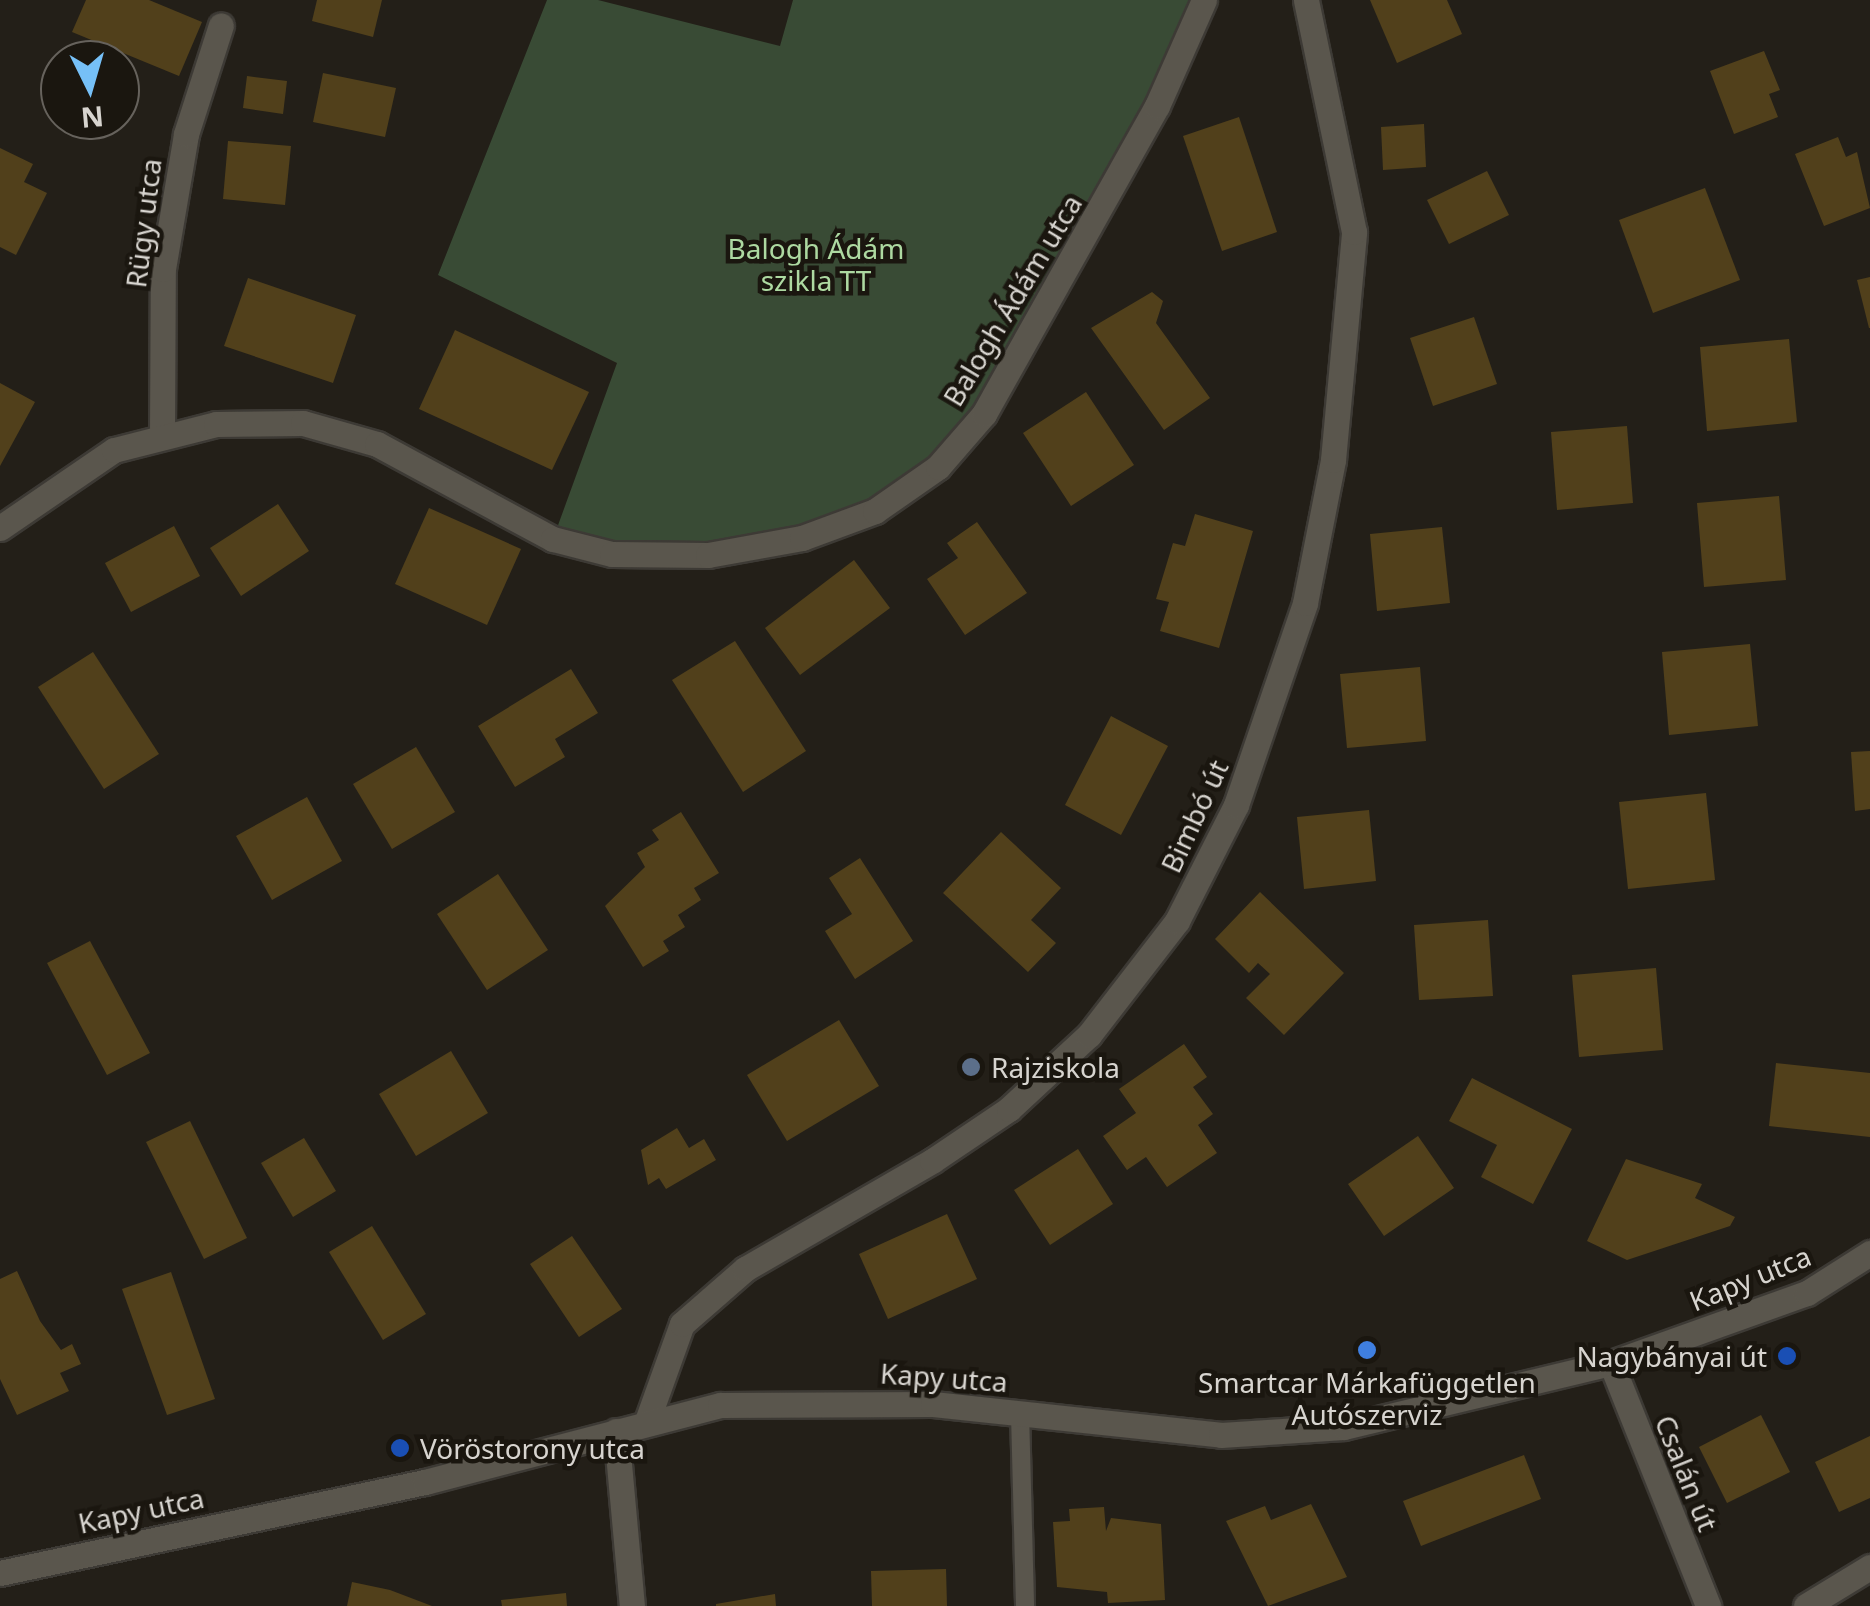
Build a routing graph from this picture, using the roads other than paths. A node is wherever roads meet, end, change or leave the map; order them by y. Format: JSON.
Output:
{"nodes":[{"id":1,"x":1204,"y":0,"type":"edge"},
{"id":2,"x":1306,"y":0,"type":"edge"},
{"id":3,"x":221,"y":24,"type":"dead end"},
{"id":4,"x":162,"y":434,"type":"junction"},
{"id":5,"x":0,"y":528,"type":"edge"},
{"id":6,"x":1870,"y":1253,"type":"edge"},
{"id":7,"x":1611,"y":1363,"type":"junction"},
{"id":8,"x":1020,"y":1413,"type":"junction"},
{"id":9,"x":647,"y":1421,"type":"junction"},
{"id":10,"x":616,"y":1431,"type":"junction"},
{"id":11,"x":1870,"y":1567,"type":"edge"},
{"id":12,"x":0,"y":1574,"type":"edge"},
{"id":13,"x":632,"y":1606,"type":"edge"},
{"id":14,"x":1025,"y":1606,"type":"edge"},
{"id":15,"x":1708,"y":1606,"type":"edge"},
{"id":16,"x":1806,"y":1606,"type":"edge"}],
"edges":[{"from":1,"to":4,"type":"street","name":"Balogh Ádám utca"},
{"from":2,"to":9,"type":"street","name":"Bimbó út"},
{"from":3,"to":4,"type":"street","name":"Rügy utca"},
{"from":4,"to":5,"type":"street","name":"Balogh Ádám utca"},
{"from":6,"to":7,"type":"street","name":"Kapy utca"},
{"from":7,"to":8,"type":"street","name":"Kapy utca"},
{"from":7,"to":15,"type":"street","name":"Csalán út"},
{"from":8,"to":9,"type":"street","name":"Kapy utca"},
{"from":8,"to":14,"type":"lane"},
{"from":9,"to":10,"type":"street","name":"Kapy utca"},
{"from":10,"to":12,"type":"street","name":"Kapy utca"},
{"from":10,"to":13,"type":"street"},
{"from":11,"to":16,"type":"street"}]}
